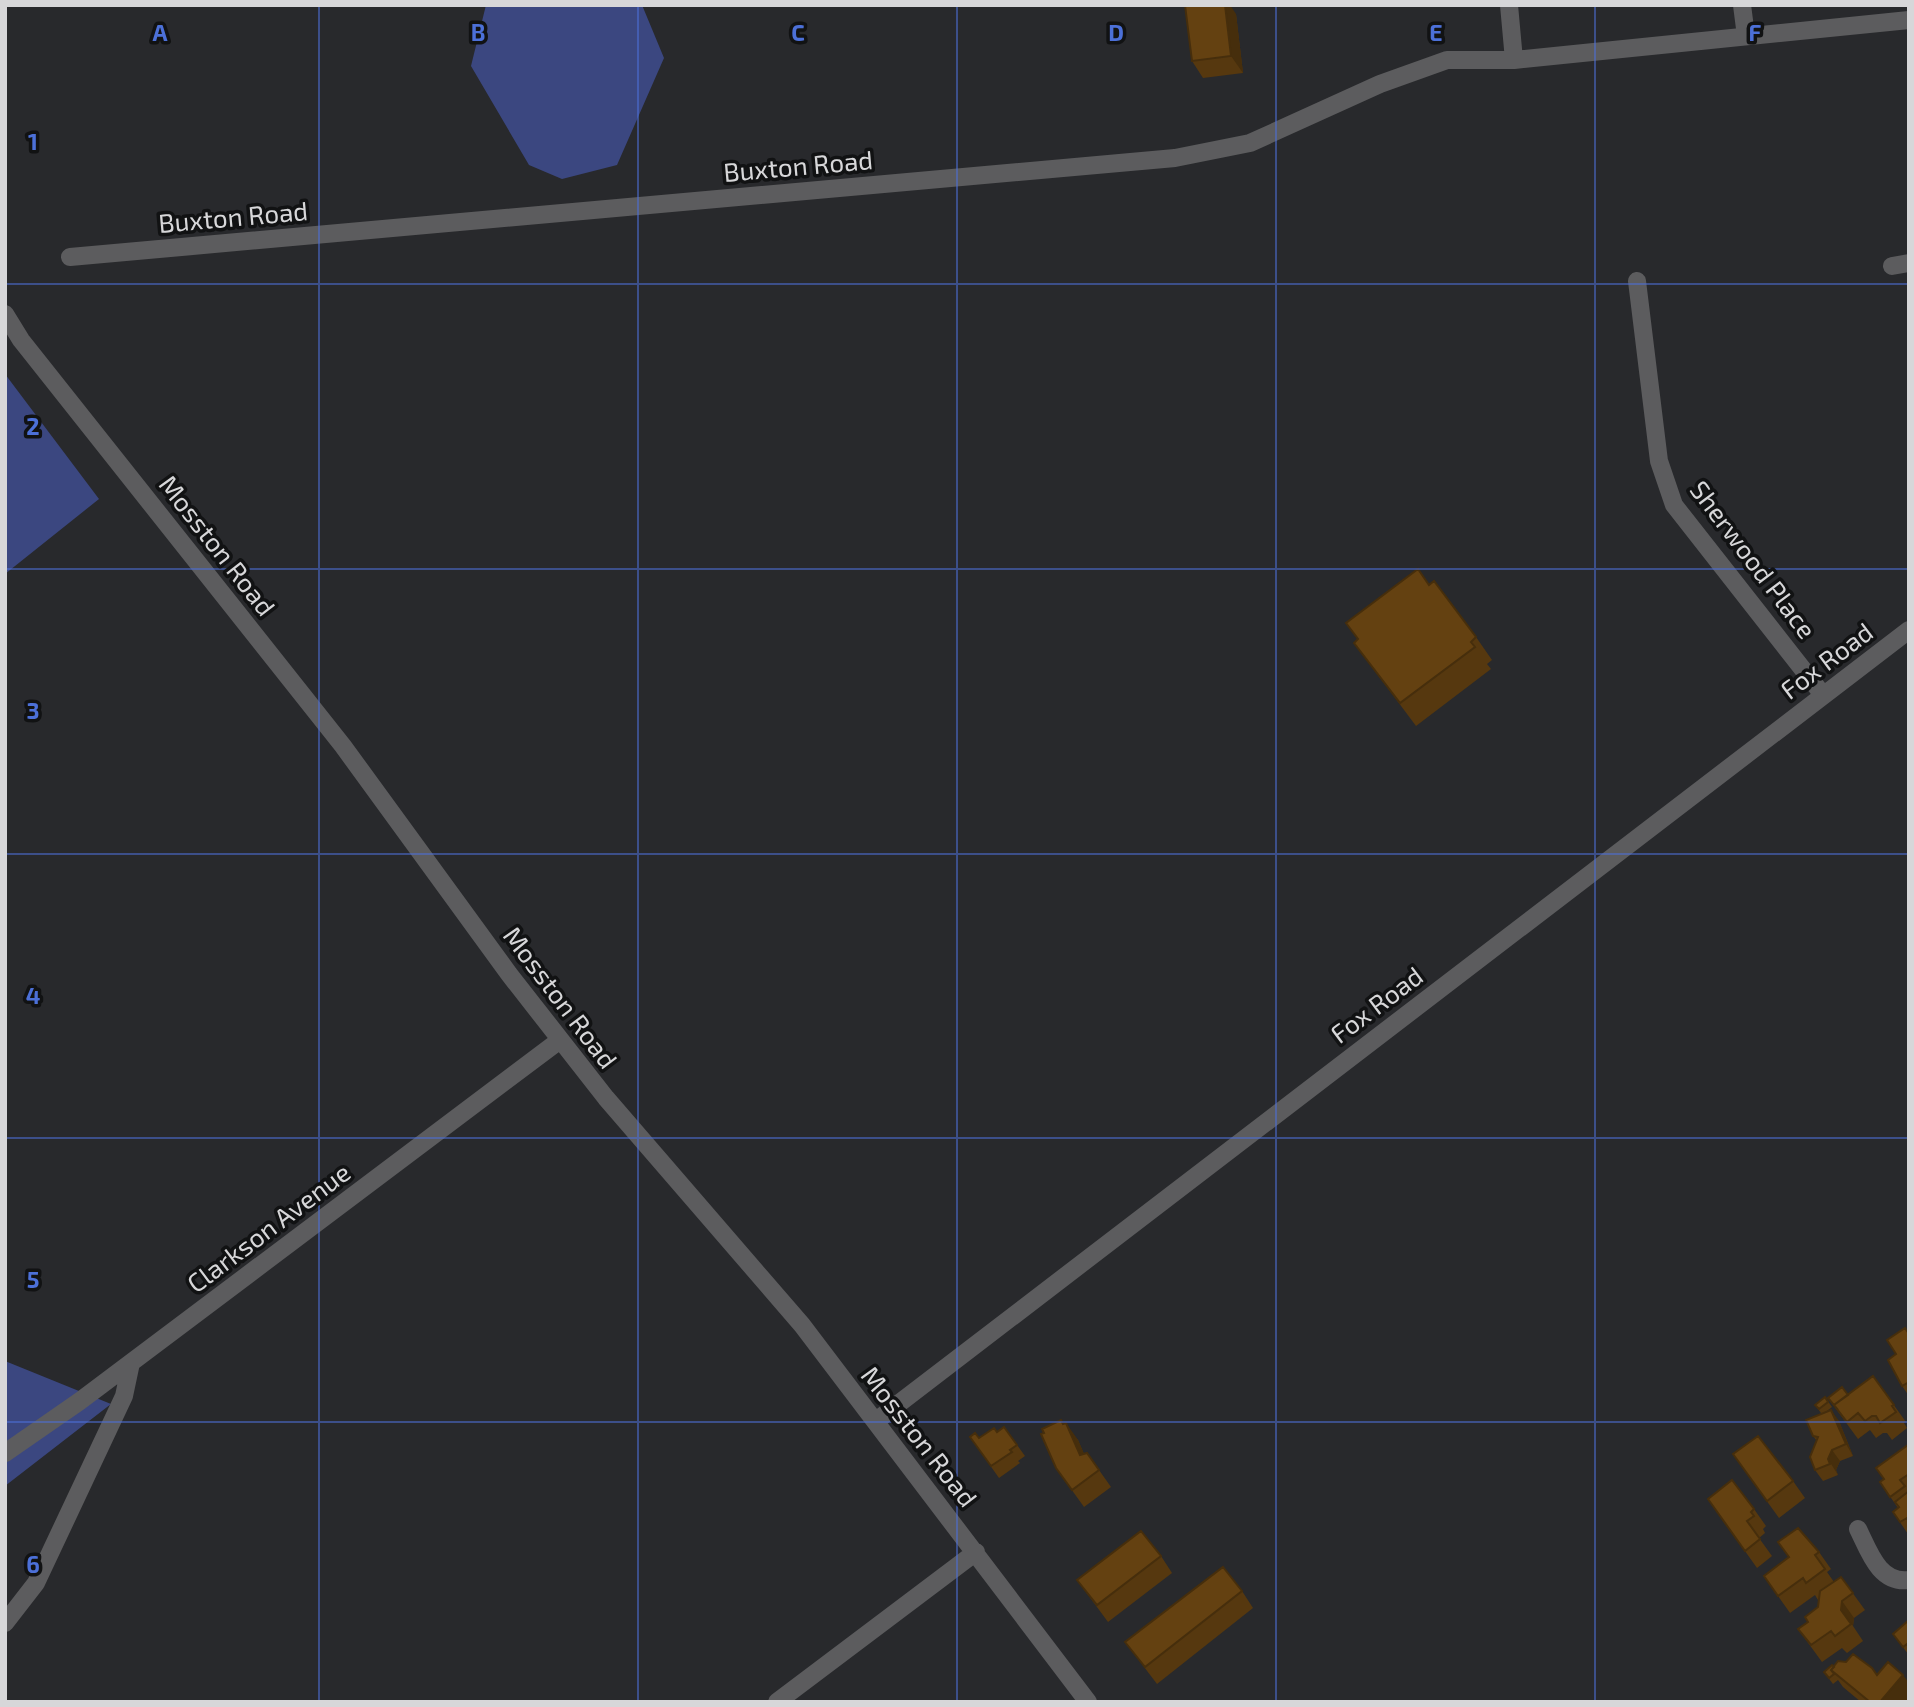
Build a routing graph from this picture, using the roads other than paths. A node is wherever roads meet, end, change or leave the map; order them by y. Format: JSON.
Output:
{"nodes":[{"id":1,"x":1509,"y":5,"type":"edge"},
{"id":2,"x":1742,"y":5,"type":"edge"},
{"id":3,"x":1909,"y":20,"type":"edge"},
{"id":4,"x":1746,"y":36,"type":"junction"},
{"id":5,"x":1514,"y":60,"type":"junction"},
{"id":6,"x":70,"y":257,"type":"dead end"},
{"id":7,"x":1637,"y":281,"type":"dead end"},
{"id":8,"x":5,"y":314,"type":"edge"},
{"id":9,"x":1909,"y":631,"type":"edge"},
{"id":10,"x":1823,"y":695,"type":"junction"},
{"id":11,"x":560,"y":1040,"type":"junction"},
{"id":12,"x":131,"y":1363,"type":"junction"},
{"id":13,"x":876,"y":1421,"type":"junction"},
{"id":14,"x":5,"y":1453,"type":"edge"},
{"id":15,"x":1858,"y":1529,"type":"dead end"},
{"id":16,"x":976,"y":1552,"type":"junction"},
{"id":17,"x":1909,"y":1580,"type":"edge"},
{"id":18,"x":5,"y":1623,"type":"edge"},
{"id":19,"x":777,"y":1702,"type":"edge"},
{"id":20,"x":1088,"y":1702,"type":"edge"}],
"edges":[{"from":1,"to":5,"type":"street"},
{"from":2,"to":4,"type":"street"},
{"from":3,"to":4,"type":"street","name":"Buxton Road"},
{"from":4,"to":5,"type":"street","name":"Buxton Road"},
{"from":5,"to":6,"type":"street","name":"Buxton Road"},
{"from":7,"to":10,"type":"street","name":"Sherwood Place"},
{"from":8,"to":11,"type":"street","name":"Mosston Road"},
{"from":9,"to":10,"type":"street","name":"Fox Road"},
{"from":10,"to":13,"type":"street","name":"Fox Road"},
{"from":11,"to":12,"type":"street","name":"Clarkson Avenue"},
{"from":11,"to":13,"type":"street","name":"Mosston Road"},
{"from":12,"to":14,"type":"street","name":"Clarkson Avenue"},
{"from":12,"to":18,"type":"street"},
{"from":13,"to":16,"type":"street","name":"Mosston Road"},
{"from":15,"to":17,"type":"street"},
{"from":16,"to":19,"type":"street"},
{"from":16,"to":20,"type":"street","name":"Mosston Road"}]}
